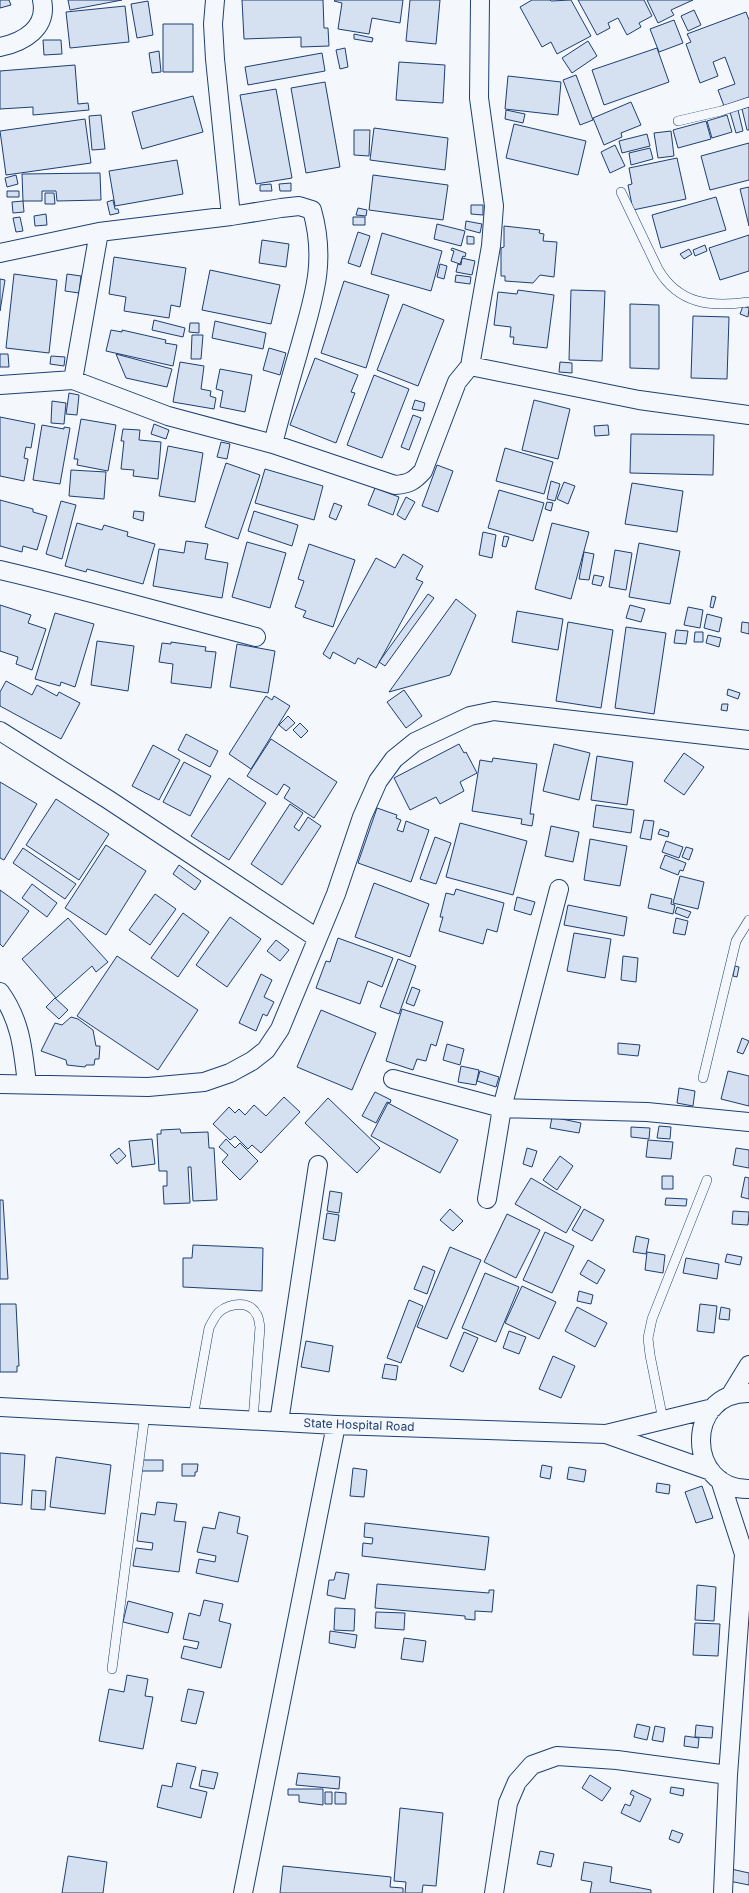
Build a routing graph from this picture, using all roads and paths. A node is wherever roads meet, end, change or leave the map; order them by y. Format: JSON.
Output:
{"nodes":[{"id":1,"x":42,"y":0,"type":"edge"},
{"id":2,"x":215,"y":0,"type":"edge"},
{"id":3,"x":480,"y":0,"type":"edge"},
{"id":4,"x":0,"y":47,"type":"edge"},
{"id":5,"x":749,"y":102,"type":"edge"},
{"id":6,"x":678,"y":121,"type":"dead end"},
{"id":7,"x":621,"y":192,"type":"dead end"},
{"id":8,"x":231,"y":216,"type":"junction"},
{"id":9,"x":99,"y":232,"type":"junction"},
{"id":10,"x":0,"y":253,"type":"edge"},
{"id":11,"x":749,"y":302,"type":"edge"},
{"id":12,"x":470,"y":366,"type":"junction"},
{"id":13,"x":73,"y":380,"type":"junction"},
{"id":14,"x":0,"y":385,"type":"edge"},
{"id":15,"x":749,"y":415,"type":"edge"},
{"id":16,"x":273,"y":444,"type":"junction"},
{"id":17,"x":0,"y":570,"type":"edge"},
{"id":18,"x":256,"y":637,"type":"dead end"},
{"id":19,"x":0,"y":731,"type":"edge"},
{"id":20,"x":749,"y":740,"type":"edge"},
{"id":21,"x":559,"y":889,"type":"dead end"},
{"id":22,"x":749,"y":920,"type":"edge"},
{"id":23,"x":317,"y":938,"type":"junction"},
{"id":24,"x":0,"y":992,"type":"edge"},
{"id":25,"x":703,"y":1078,"type":"dead end"},
{"id":26,"x":393,"y":1079,"type":"dead end"},
{"id":27,"x":0,"y":1084,"type":"edge"},
{"id":28,"x":27,"y":1084,"type":"junction"},
{"id":29,"x":502,"y":1108,"type":"junction"},
{"id":30,"x":749,"y":1122,"type":"edge"},
{"id":31,"x":318,"y":1165,"type":"dead end"},
{"id":32,"x":707,"y":1180,"type":"dead end"},
{"id":33,"x":488,"y":1199,"type":"dead end"},
{"id":34,"x":749,"y":1365,"type":"edge"},
{"id":35,"x":749,"y":1393,"type":"edge"},
{"id":36,"x":730,"y":1396,"type":"junction"},
{"id":37,"x":0,"y":1406,"type":"edge"},
{"id":38,"x":713,"y":1408,"type":"junction"},
{"id":39,"x":145,"y":1414,"type":"junction"},
{"id":40,"x":193,"y":1417,"type":"junction"},
{"id":41,"x":253,"y":1420,"type":"junction"},
{"id":42,"x":663,"y":1420,"type":"junction"},
{"id":43,"x":279,"y":1422,"type":"junction"},
{"id":44,"x":336,"y":1425,"type":"junction"},
{"id":45,"x":606,"y":1434,"type":"junction"},
{"id":46,"x":716,"y":1475,"type":"junction"},
{"id":47,"x":749,"y":1489,"type":"edge"},
{"id":48,"x":746,"y":1548,"type":"edge"},
{"id":49,"x":112,"y":1669,"type":"dead end"},
{"id":50,"x":728,"y":1775,"type":"junction"},
{"id":51,"x":243,"y":1893,"type":"edge"},
{"id":52,"x":494,"y":1893,"type":"edge"},
{"id":53,"x":723,"y":1893,"type":"edge"}],
"edges":[{"from":1,"to":4,"type":"street"},
{"from":2,"to":8,"type":"street"},
{"from":3,"to":12,"type":"street"},
{"from":5,"to":6,"type":"lane"},
{"from":7,"to":11,"type":"lane"},
{"from":8,"to":9,"type":"street"},
{"from":8,"to":16,"type":"street"},
{"from":9,"to":10,"type":"street"},
{"from":9,"to":13,"type":"street"},
{"from":12,"to":15,"type":"street"},
{"from":12,"to":16,"type":"street"},
{"from":13,"to":14,"type":"street"},
{"from":13,"to":16,"type":"street"},
{"from":17,"to":18,"type":"street"},
{"from":19,"to":23,"type":"street"},
{"from":20,"to":23,"type":"street"},
{"from":21,"to":29,"type":"street"},
{"from":22,"to":25,"type":"lane"},
{"from":23,"to":28,"type":"street"},
{"from":24,"to":28,"type":"street"},
{"from":26,"to":29,"type":"street"},
{"from":27,"to":28,"type":"street"},
{"from":29,"to":30,"type":"street"},
{"from":29,"to":33,"type":"street"},
{"from":31,"to":43,"type":"street"},
{"from":32,"to":42,"type":"lane"},
{"from":34,"to":36,"type":"street"},
{"from":35,"to":36,"type":"street"},
{"from":36,"to":38,"type":"street"},
{"from":37,"to":39,"type":"street","name":"State Hospital Road"},
{"from":38,"to":42,"type":"street"},
{"from":38,"to":46,"type":"street"},
{"from":39,"to":40,"type":"street","name":"State Hospital Road"},
{"from":39,"to":49,"type":"lane"},
{"from":40,"to":41,"type":"street","name":"State Hospital Road"},
{"from":40,"to":41,"type":"lane"},
{"from":41,"to":43,"type":"street","name":"State Hospital Road"},
{"from":42,"to":45,"type":"street"},
{"from":43,"to":44,"type":"street","name":"State Hospital Road"},
{"from":44,"to":45,"type":"street","name":"State Hospital Road"},
{"from":44,"to":51,"type":"street"},
{"from":45,"to":46,"type":"street","name":"State Hospital Road"},
{"from":46,"to":47,"type":"street","name":"State Hospital Road"},
{"from":46,"to":48,"type":"street"},
{"from":48,"to":50,"type":"street"},
{"from":50,"to":52,"type":"street"},
{"from":50,"to":53,"type":"street"}]}
